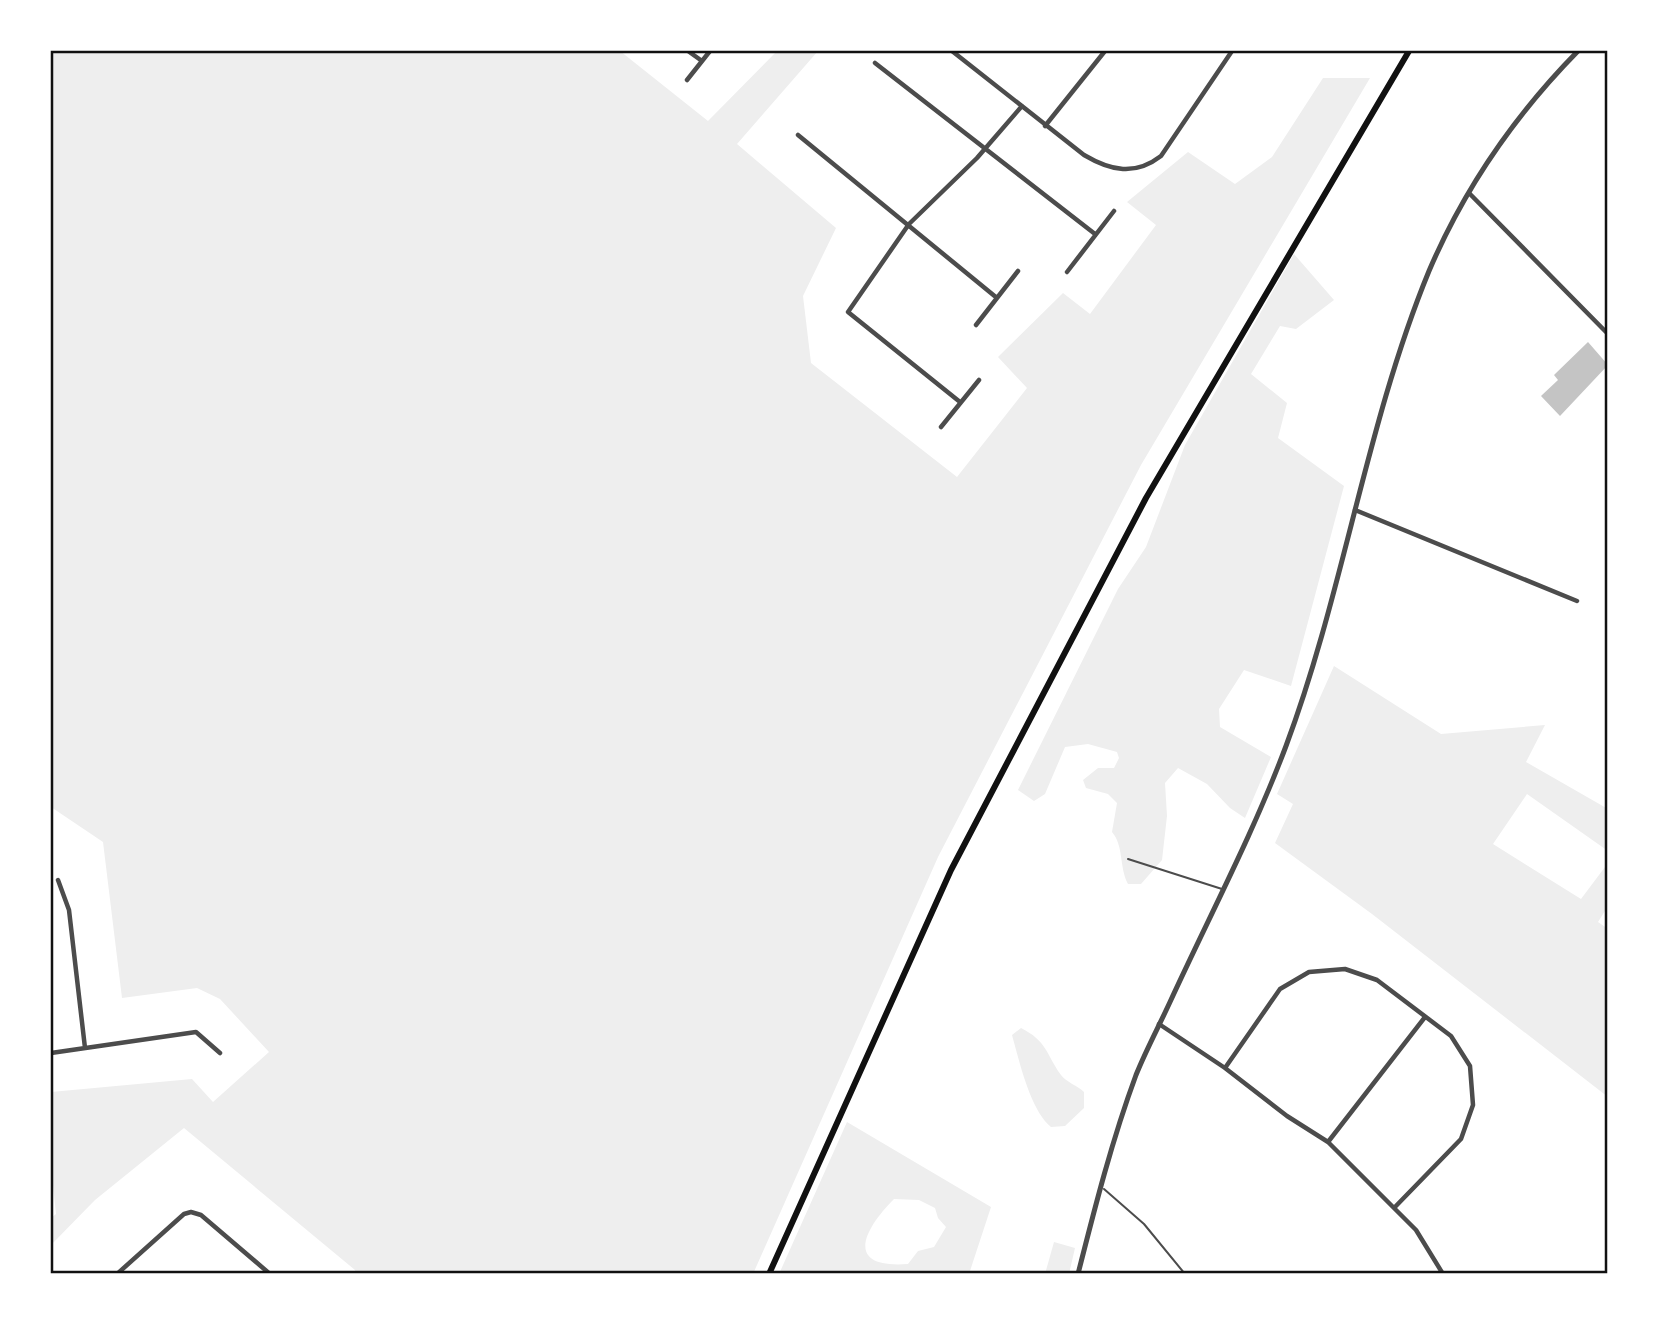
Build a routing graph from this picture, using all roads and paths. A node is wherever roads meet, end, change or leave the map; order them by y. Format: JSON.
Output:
{"nodes":[{"id":1,"x":688,"y":51,"type":"edge"},
{"id":2,"x":710,"y":51,"type":"edge"},
{"id":3,"x":953,"y":51,"type":"edge"},
{"id":4,"x":1105,"y":51,"type":"edge"},
{"id":5,"x":1232,"y":51,"type":"edge"},
{"id":6,"x":1409,"y":51,"type":"edge"},
{"id":7,"x":1578,"y":51,"type":"edge"},
{"id":8,"x":961,"y":53,"type":"edge"},
{"id":9,"x":702,"y":61,"type":"junction"},
{"id":10,"x":875,"y":63,"type":"dead end"},
{"id":11,"x":687,"y":80,"type":"dead end"},
{"id":12,"x":1022,"y":106,"type":"junction"},
{"id":13,"x":1045,"y":126,"type":"junction"},
{"id":14,"x":799,"y":135,"type":"dead end"},
{"id":15,"x":987,"y":147,"type":"junction"},
{"id":16,"x":1469,"y":193,"type":"junction"},
{"id":17,"x":1114,"y":211,"type":"dead end"},
{"id":18,"x":909,"y":224,"type":"junction"},
{"id":19,"x":1096,"y":234,"type":"junction"},
{"id":20,"x":1018,"y":271,"type":"dead end"},
{"id":21,"x":1068,"y":272,"type":"dead end"},
{"id":22,"x":997,"y":298,"type":"junction"},
{"id":23,"x":976,"y":325,"type":"dead end"},
{"id":24,"x":1608,"y":334,"type":"edge"},
{"id":25,"x":979,"y":380,"type":"dead end"},
{"id":26,"x":960,"y":402,"type":"junction"},
{"id":27,"x":941,"y":427,"type":"dead end"},
{"id":28,"x":1355,"y":510,"type":"junction"},
{"id":29,"x":1577,"y":601,"type":"dead end"},
{"id":30,"x":1128,"y":859,"type":"dead end"},
{"id":31,"x":58,"y":880,"type":"dead end"},
{"id":32,"x":1223,"y":890,"type":"junction"},
{"id":33,"x":1425,"y":1017,"type":"junction"},
{"id":34,"x":1159,"y":1024,"type":"junction"},
{"id":35,"x":85,"y":1048,"type":"junction"},
{"id":36,"x":51,"y":1052,"type":"edge"},
{"id":37,"x":220,"y":1053,"type":"dead end"},
{"id":38,"x":1225,"y":1068,"type":"junction"},
{"id":39,"x":1328,"y":1142,"type":"junction"},
{"id":40,"x":1101,"y":1186,"type":"junction"},
{"id":41,"x":1394,"y":1208,"type":"junction"},
{"id":42,"x":117,"y":1274,"type":"edge"},
{"id":43,"x":270,"y":1274,"type":"edge"},
{"id":44,"x":769,"y":1274,"type":"edge"},
{"id":45,"x":1078,"y":1274,"type":"edge"},
{"id":46,"x":1185,"y":1274,"type":"edge"},
{"id":47,"x":1443,"y":1274,"type":"edge"}],
"edges":[{"from":1,"to":9,"type":"street"},
{"from":2,"to":9,"type":"street"},
{"from":3,"to":8,"type":"street"},
{"from":4,"to":13,"type":"street"},
{"from":5,"to":13,"type":"street"},
{"from":6,"to":44,"type":"main road"},
{"from":7,"to":16,"type":"street"},
{"from":8,"to":12,"type":"street"},
{"from":9,"to":11,"type":"street"},
{"from":10,"to":15,"type":"street"},
{"from":12,"to":13,"type":"street"},
{"from":12,"to":15,"type":"street"},
{"from":14,"to":18,"type":"street"},
{"from":15,"to":18,"type":"street"},
{"from":15,"to":19,"type":"street"},
{"from":16,"to":24,"type":"street"},
{"from":16,"to":28,"type":"street"},
{"from":17,"to":19,"type":"street"},
{"from":18,"to":22,"type":"street"},
{"from":18,"to":26,"type":"street"},
{"from":19,"to":21,"type":"street"},
{"from":20,"to":22,"type":"street"},
{"from":22,"to":23,"type":"street"},
{"from":25,"to":26,"type":"street"},
{"from":26,"to":27,"type":"street"},
{"from":28,"to":29,"type":"street"},
{"from":28,"to":32,"type":"street"},
{"from":30,"to":32,"type":"lane"},
{"from":31,"to":35,"type":"street"},
{"from":32,"to":34,"type":"street"},
{"from":33,"to":38,"type":"street"},
{"from":33,"to":39,"type":"street"},
{"from":33,"to":41,"type":"street"},
{"from":34,"to":38,"type":"street"},
{"from":34,"to":40,"type":"street"},
{"from":35,"to":36,"type":"street"},
{"from":35,"to":37,"type":"street"},
{"from":38,"to":39,"type":"street"},
{"from":39,"to":41,"type":"street"},
{"from":40,"to":45,"type":"street"},
{"from":40,"to":46,"type":"lane"},
{"from":41,"to":47,"type":"street"},
{"from":42,"to":43,"type":"street"}]}
